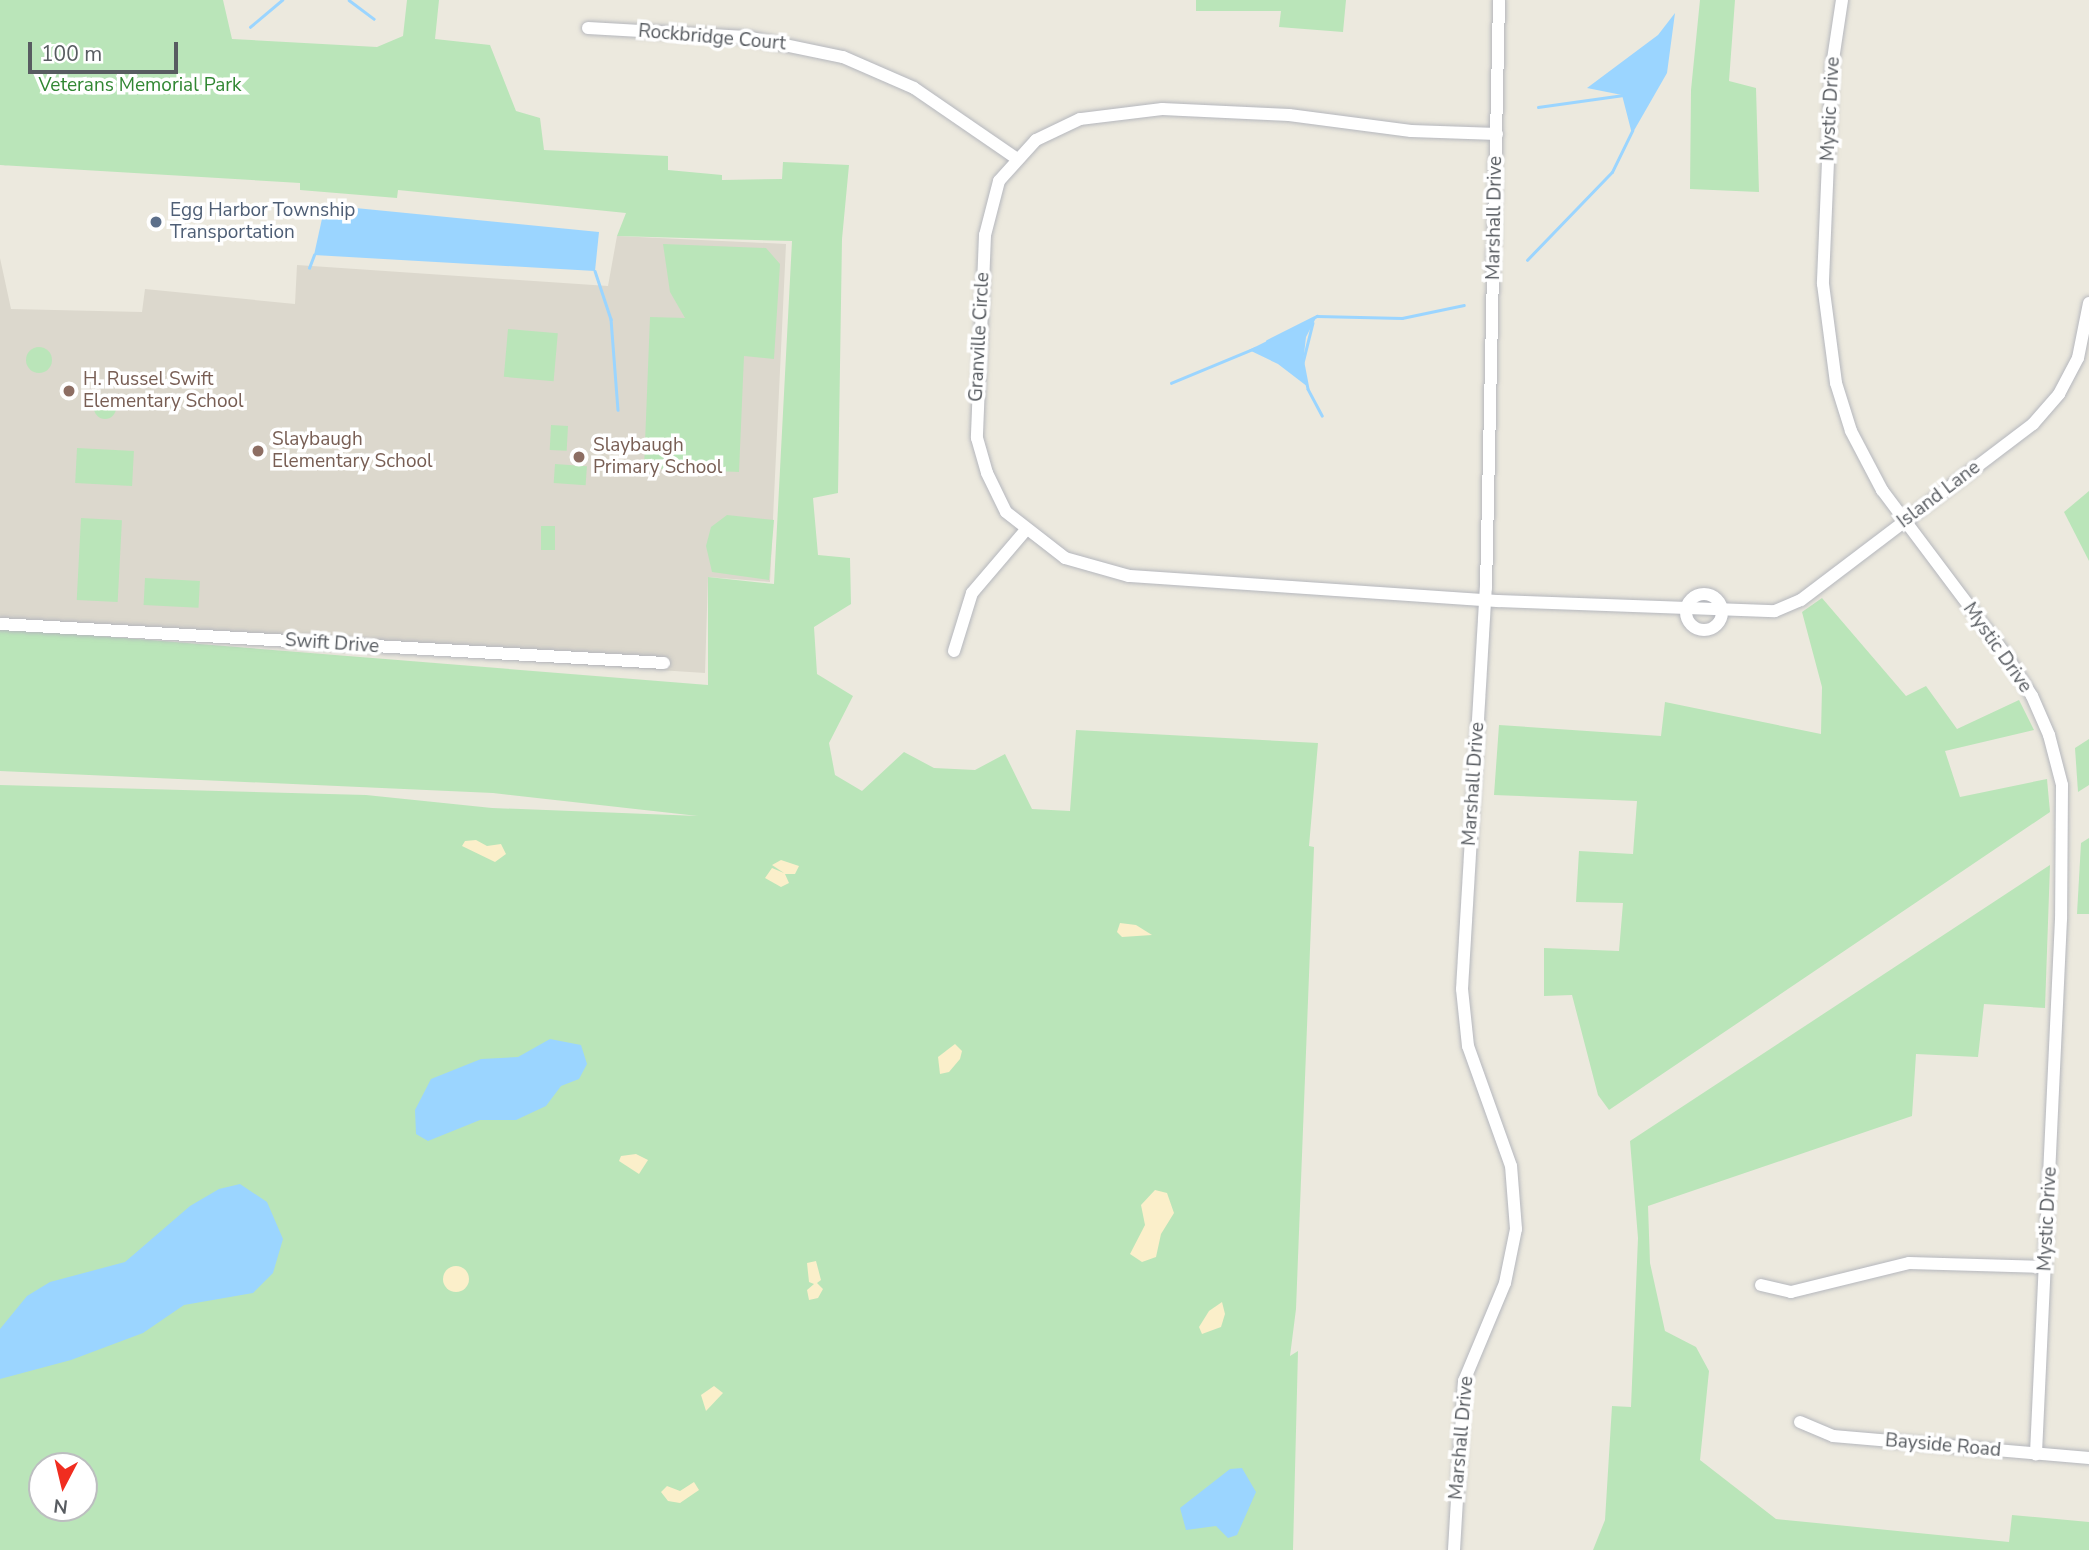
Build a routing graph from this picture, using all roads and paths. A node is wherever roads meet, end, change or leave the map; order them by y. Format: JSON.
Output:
{"nodes":[{"id":1,"x":1499,"y":0,"type":"edge"},
{"id":2,"x":1842,"y":0,"type":"edge"},
{"id":3,"x":588,"y":28,"type":"dead end"},
{"id":4,"x":1497,"y":134,"type":"junction"},
{"id":5,"x":1016,"y":158,"type":"junction"},
{"id":6,"x":2089,"y":303,"type":"edge"},
{"id":7,"x":1903,"y":523,"type":"junction"},
{"id":8,"x":1025,"y":531,"type":"junction"},
{"id":9,"x":1486,"y":600,"type":"junction"},
{"id":10,"x":1686,"y":609,"type":"junction"},
{"id":11,"x":1722,"y":613,"type":"junction"},
{"id":12,"x":0,"y":624,"type":"edge"},
{"id":13,"x":954,"y":651,"type":"dead end"},
{"id":14,"x":664,"y":663,"type":"dead end"},
{"id":15,"x":2046,"y":1267,"type":"junction"},
{"id":16,"x":1761,"y":1284,"type":"dead end"},
{"id":17,"x":1800,"y":1422,"type":"dead end"},
{"id":18,"x":2035,"y":1454,"type":"junction"},
{"id":19,"x":2089,"y":1458,"type":"edge"},
{"id":20,"x":1454,"y":1550,"type":"edge"}],
"edges":[{"from":1,"to":4,"type":"street","name":"Marshall Drive"},
{"from":2,"to":7,"type":"street","name":"Mystic Drive"},
{"from":3,"to":5,"type":"street","name":"Rockbridge Court"},
{"from":4,"to":5,"type":"street","name":"Granville Circle"},
{"from":4,"to":9,"type":"street","name":"Marshall Drive"},
{"from":5,"to":8,"type":"street","name":"Granville Circle"},
{"from":6,"to":7,"type":"street","name":"Island Lane"},
{"from":7,"to":11,"type":"street","name":"Island Lane"},
{"from":7,"to":15,"type":"street","name":"Mystic Drive"},
{"from":8,"to":9,"type":"street","name":"Granville Circle"},
{"from":8,"to":13,"type":"street"},
{"from":9,"to":10,"type":"street"},
{"from":9,"to":20,"type":"street","name":"Marshall Drive"},
{"from":10,"to":11,"type":"street"},
{"from":10,"to":11,"type":"street"},
{"from":12,"to":14,"type":"street","name":"Swift Drive"},
{"from":15,"to":16,"type":"street"},
{"from":15,"to":18,"type":"street","name":"Mystic Drive"},
{"from":17,"to":18,"type":"street","name":"Bayside Road"},
{"from":18,"to":19,"type":"street","name":"Bayside Road"}]}
